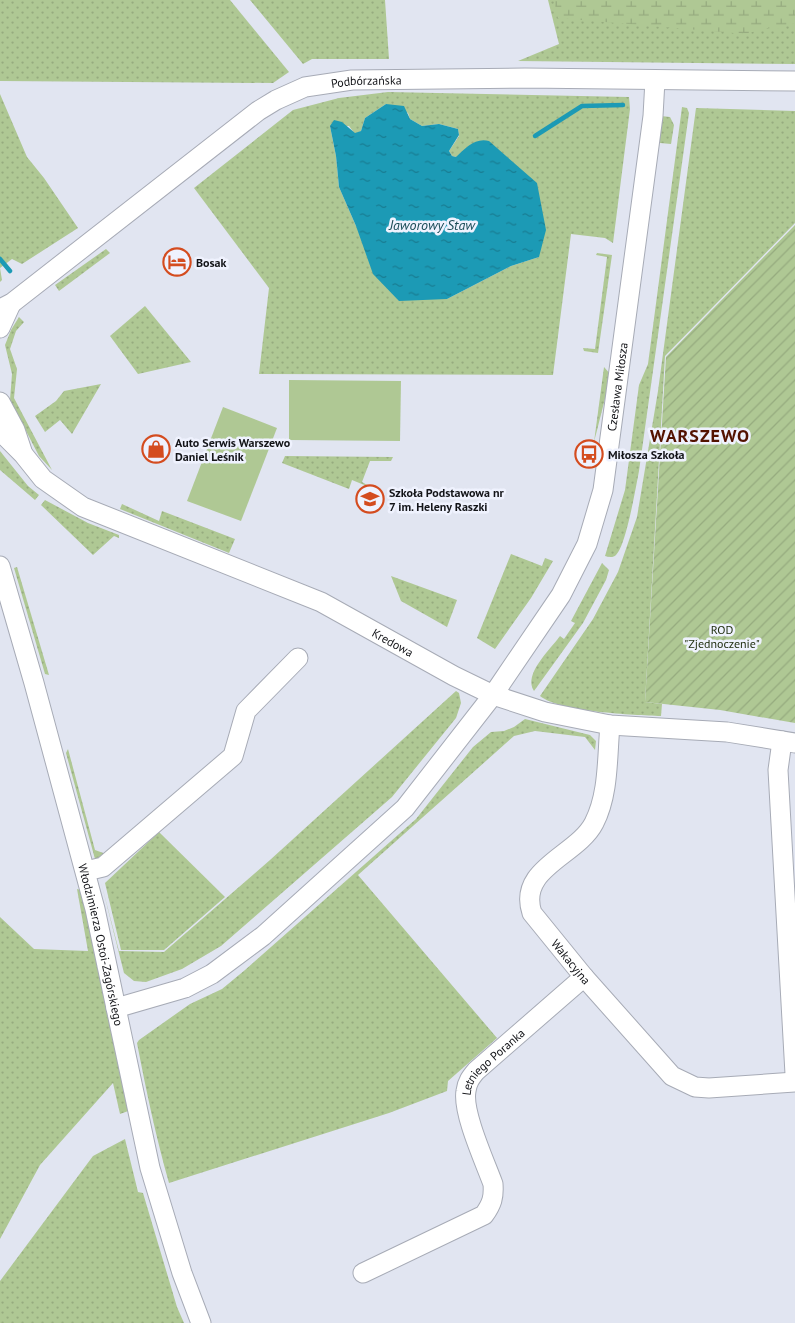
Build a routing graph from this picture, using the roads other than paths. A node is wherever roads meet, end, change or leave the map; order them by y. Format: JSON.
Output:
{"nodes":[{"id":1,"x":655,"y":80,"type":"junction"},
{"id":2,"x":795,"y":81,"type":"edge"},
{"id":3,"x":5,"y":307,"type":"edge"},
{"id":4,"x":0,"y":328,"type":"edge"},
{"id":5,"x":0,"y":402,"type":"edge"},
{"id":6,"x":0,"y":431,"type":"edge"},
{"id":7,"x":23,"y":454,"type":"junction"},
{"id":8,"x":0,"y":566,"type":"edge"},
{"id":9,"x":298,"y":658,"type":"dead end"},
{"id":10,"x":493,"y":695,"type":"junction"},
{"id":11,"x":610,"y":725,"type":"junction"},
{"id":12,"x":789,"y":742,"type":"edge"},
{"id":13,"x":86,"y":871,"type":"junction"},
{"id":14,"x":584,"y":976,"type":"junction"},
{"id":15,"x":116,"y":1008,"type":"junction"},
{"id":16,"x":795,"y":1074,"type":"edge"},
{"id":17,"x":795,"y":1082,"type":"edge"},
{"id":18,"x":363,"y":1273,"type":"dead end"},
{"id":19,"x":201,"y":1323,"type":"edge"}],
"edges":[{"from":1,"to":2,"type":"street","name":"Podbórzańska"},
{"from":1,"to":3,"type":"street","name":"Podbórzańska"},
{"from":1,"to":10,"type":"street","name":"Czesława Miłosza"},
{"from":3,"to":4,"type":"street","name":"Podbórzańska"},
{"from":5,"to":7,"type":"street","name":"Kredowa"},
{"from":6,"to":7,"type":"street","name":"Kredowa"},
{"from":7,"to":10,"type":"street","name":"Kredowa"},
{"from":8,"to":13,"type":"street","name":"Włodzimierza Ostoi-Zagórskiego"},
{"from":9,"to":13,"type":"street"},
{"from":10,"to":11,"type":"street","name":"Kredowa"},
{"from":10,"to":15,"type":"street","name":"Czesława Miłosza"},
{"from":11,"to":12,"type":"street","name":"Kredowa"},
{"from":11,"to":14,"type":"street","name":"Wakacyjna"},
{"from":12,"to":16,"type":"street"},
{"from":13,"to":15,"type":"street","name":"Włodzimierza Ostoi-Zagórskiego"},
{"from":14,"to":17,"type":"street","name":"Wakacyjna"},
{"from":14,"to":18,"type":"street","name":"Letniego Poranka"},
{"from":15,"to":19,"type":"street","name":"Włodzimierza Ostoi-Zagórskiego"}]}
